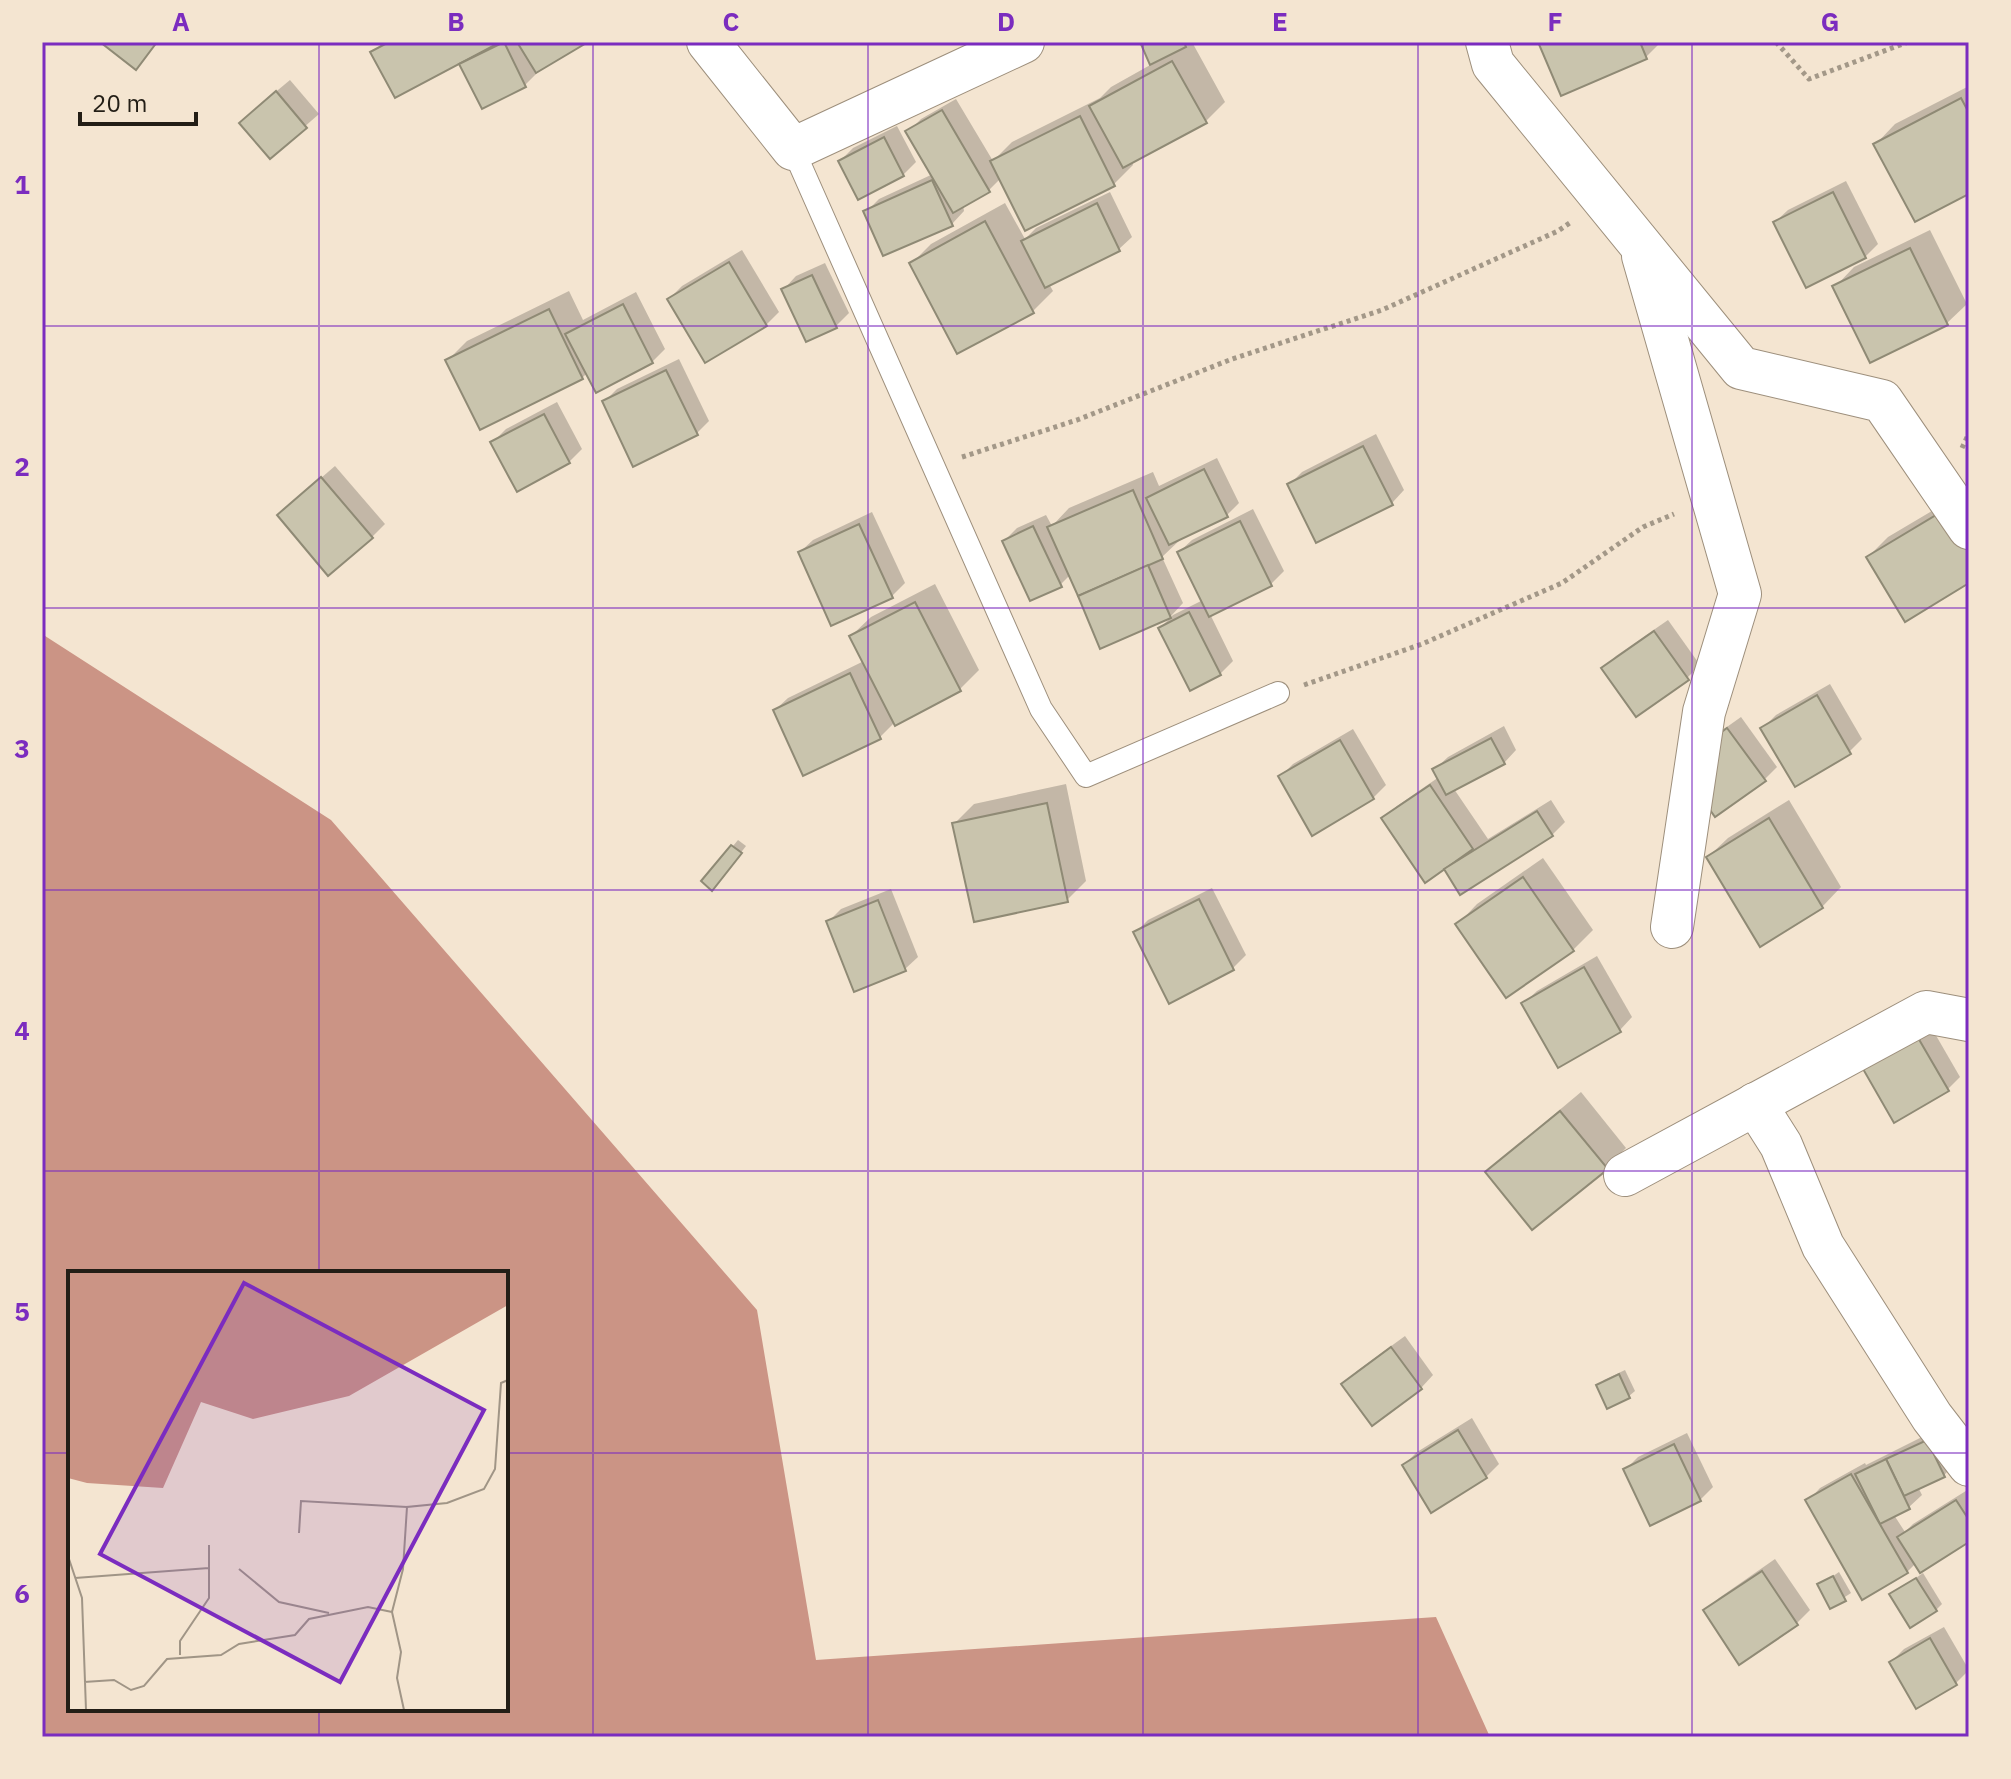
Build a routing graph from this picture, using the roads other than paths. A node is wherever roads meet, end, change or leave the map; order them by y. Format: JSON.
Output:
{"nodes":[{"id":1,"x":708,"y":42,"type":"edge"},
{"id":2,"x":1023,"y":42,"type":"edge"},
{"id":3,"x":1487,"y":42,"type":"edge"},
{"id":4,"x":793,"y":149,"type":"junction"},
{"id":5,"x":1638,"y":240,"type":"junction"},
{"id":6,"x":1969,"y":528,"type":"edge"},
{"id":7,"x":1278,"y":693,"type":"road end"},
{"id":8,"x":1672,"y":927,"type":"dead end"},
{"id":9,"x":1969,"y":1020,"type":"edge"},
{"id":10,"x":1755,"y":1104,"type":"junction"},
{"id":11,"x":1625,"y":1175,"type":"dead end"},
{"id":12,"x":1969,"y":1465,"type":"edge"}],
"edges":[{"from":1,"to":4,"type":"street"},
{"from":2,"to":4,"type":"street"},
{"from":3,"to":5,"type":"street"},
{"from":4,"to":7,"type":"lane"},
{"from":5,"to":6,"type":"street"},
{"from":5,"to":8,"type":"street"},
{"from":9,"to":10,"type":"street"},
{"from":10,"to":11,"type":"street"},
{"from":10,"to":12,"type":"street"}]}
